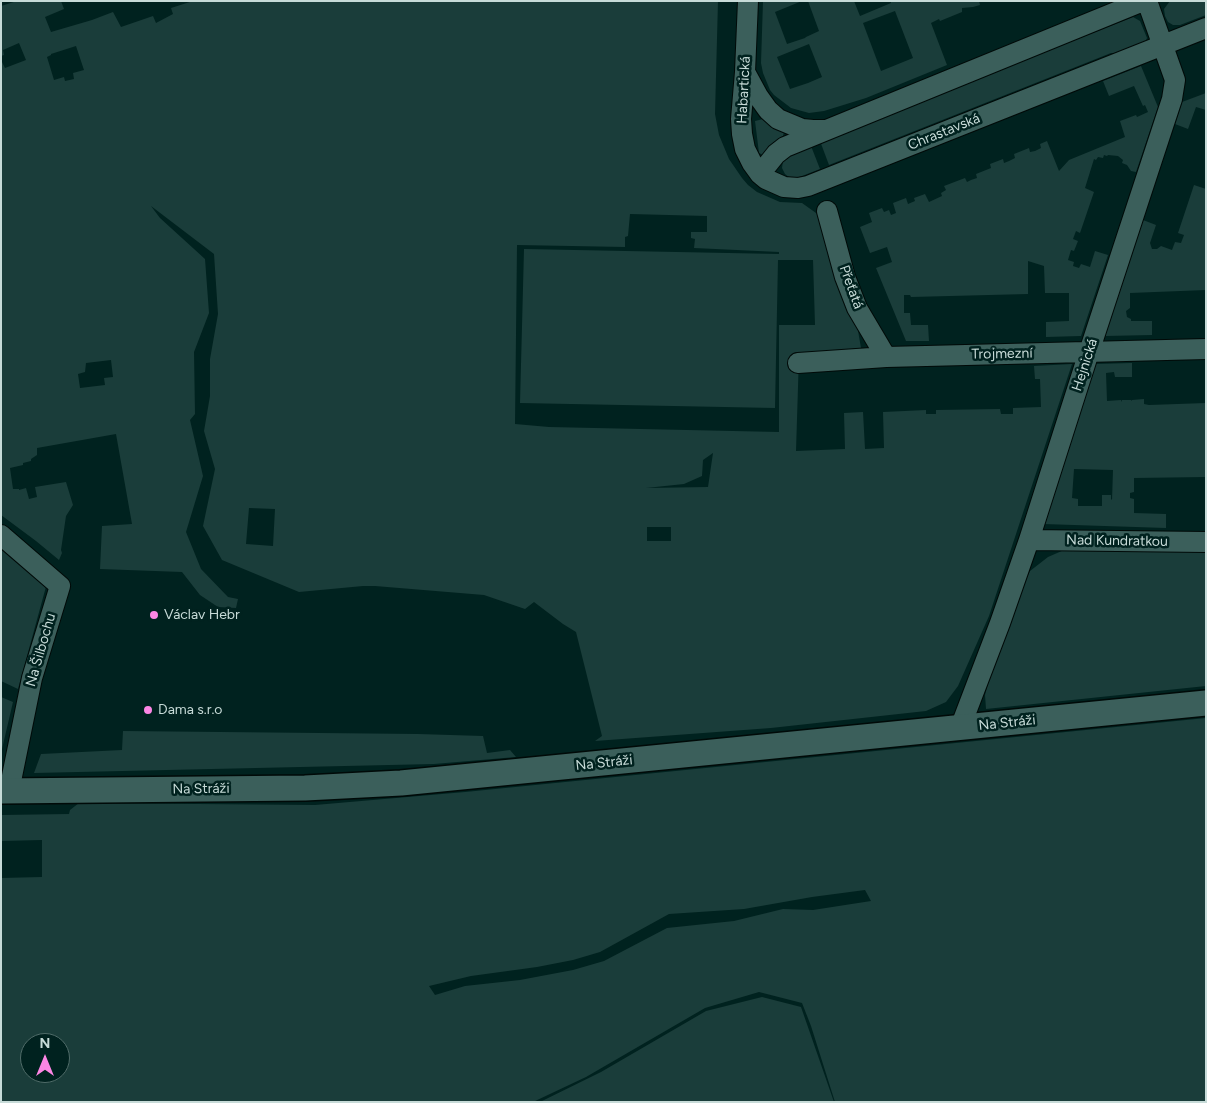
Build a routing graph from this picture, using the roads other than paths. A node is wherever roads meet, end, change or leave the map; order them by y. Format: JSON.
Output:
{"nodes":[{"id":1,"x":748,"y":1,"type":"edge"},
{"id":2,"x":1145,"y":1,"type":"edge"},
{"id":3,"x":1206,"y":28,"type":"edge"},
{"id":4,"x":1163,"y":45,"type":"junction"},
{"id":5,"x":745,"y":72,"type":"junction"},
{"id":6,"x":829,"y":129,"type":"junction"},
{"id":7,"x":760,"y":174,"type":"junction"},
{"id":8,"x":827,"y":212,"type":"dead end"},
{"id":9,"x":1206,"y":349,"type":"edge"},
{"id":10,"x":1089,"y":352,"type":"junction"},
{"id":11,"x":886,"y":357,"type":"junction"},
{"id":12,"x":798,"y":362,"type":"dead end"},
{"id":13,"x":1,"y":535,"type":"edge"},
{"id":14,"x":1029,"y":540,"type":"junction"},
{"id":15,"x":1206,"y":542,"type":"edge"},
{"id":16,"x":1206,"y":704,"type":"edge"},
{"id":17,"x":960,"y":728,"type":"junction"},
{"id":18,"x":5,"y":791,"type":"edge"}],
"edges":[{"from":1,"to":5,"type":"street","name":"Habartická"},
{"from":2,"to":4,"type":"street","name":"Hejnická"},
{"from":2,"to":6,"type":"street"},
{"from":3,"to":4,"type":"street","name":"Chrastavská"},
{"from":4,"to":7,"type":"street","name":"Chrastavská"},
{"from":4,"to":10,"type":"street","name":"Hejnická"},
{"from":5,"to":6,"type":"street"},
{"from":5,"to":7,"type":"street","name":"Habartická"},
{"from":6,"to":7,"type":"street"},
{"from":8,"to":11,"type":"street","name":"Přeťatá"},
{"from":9,"to":10,"type":"street","name":"Trojmezní"},
{"from":10,"to":11,"type":"street","name":"Trojmezní"},
{"from":10,"to":14,"type":"street","name":"Hejnická"},
{"from":11,"to":12,"type":"street","name":"Trojmezní"},
{"from":13,"to":18,"type":"street","name":"Na Šilbochu"},
{"from":14,"to":15,"type":"street","name":"Nad Kundratkou"},
{"from":14,"to":17,"type":"street","name":"Hejnická"},
{"from":16,"to":17,"type":"street","name":"Na Stráži"},
{"from":17,"to":18,"type":"street","name":"Na Stráži"}]}
